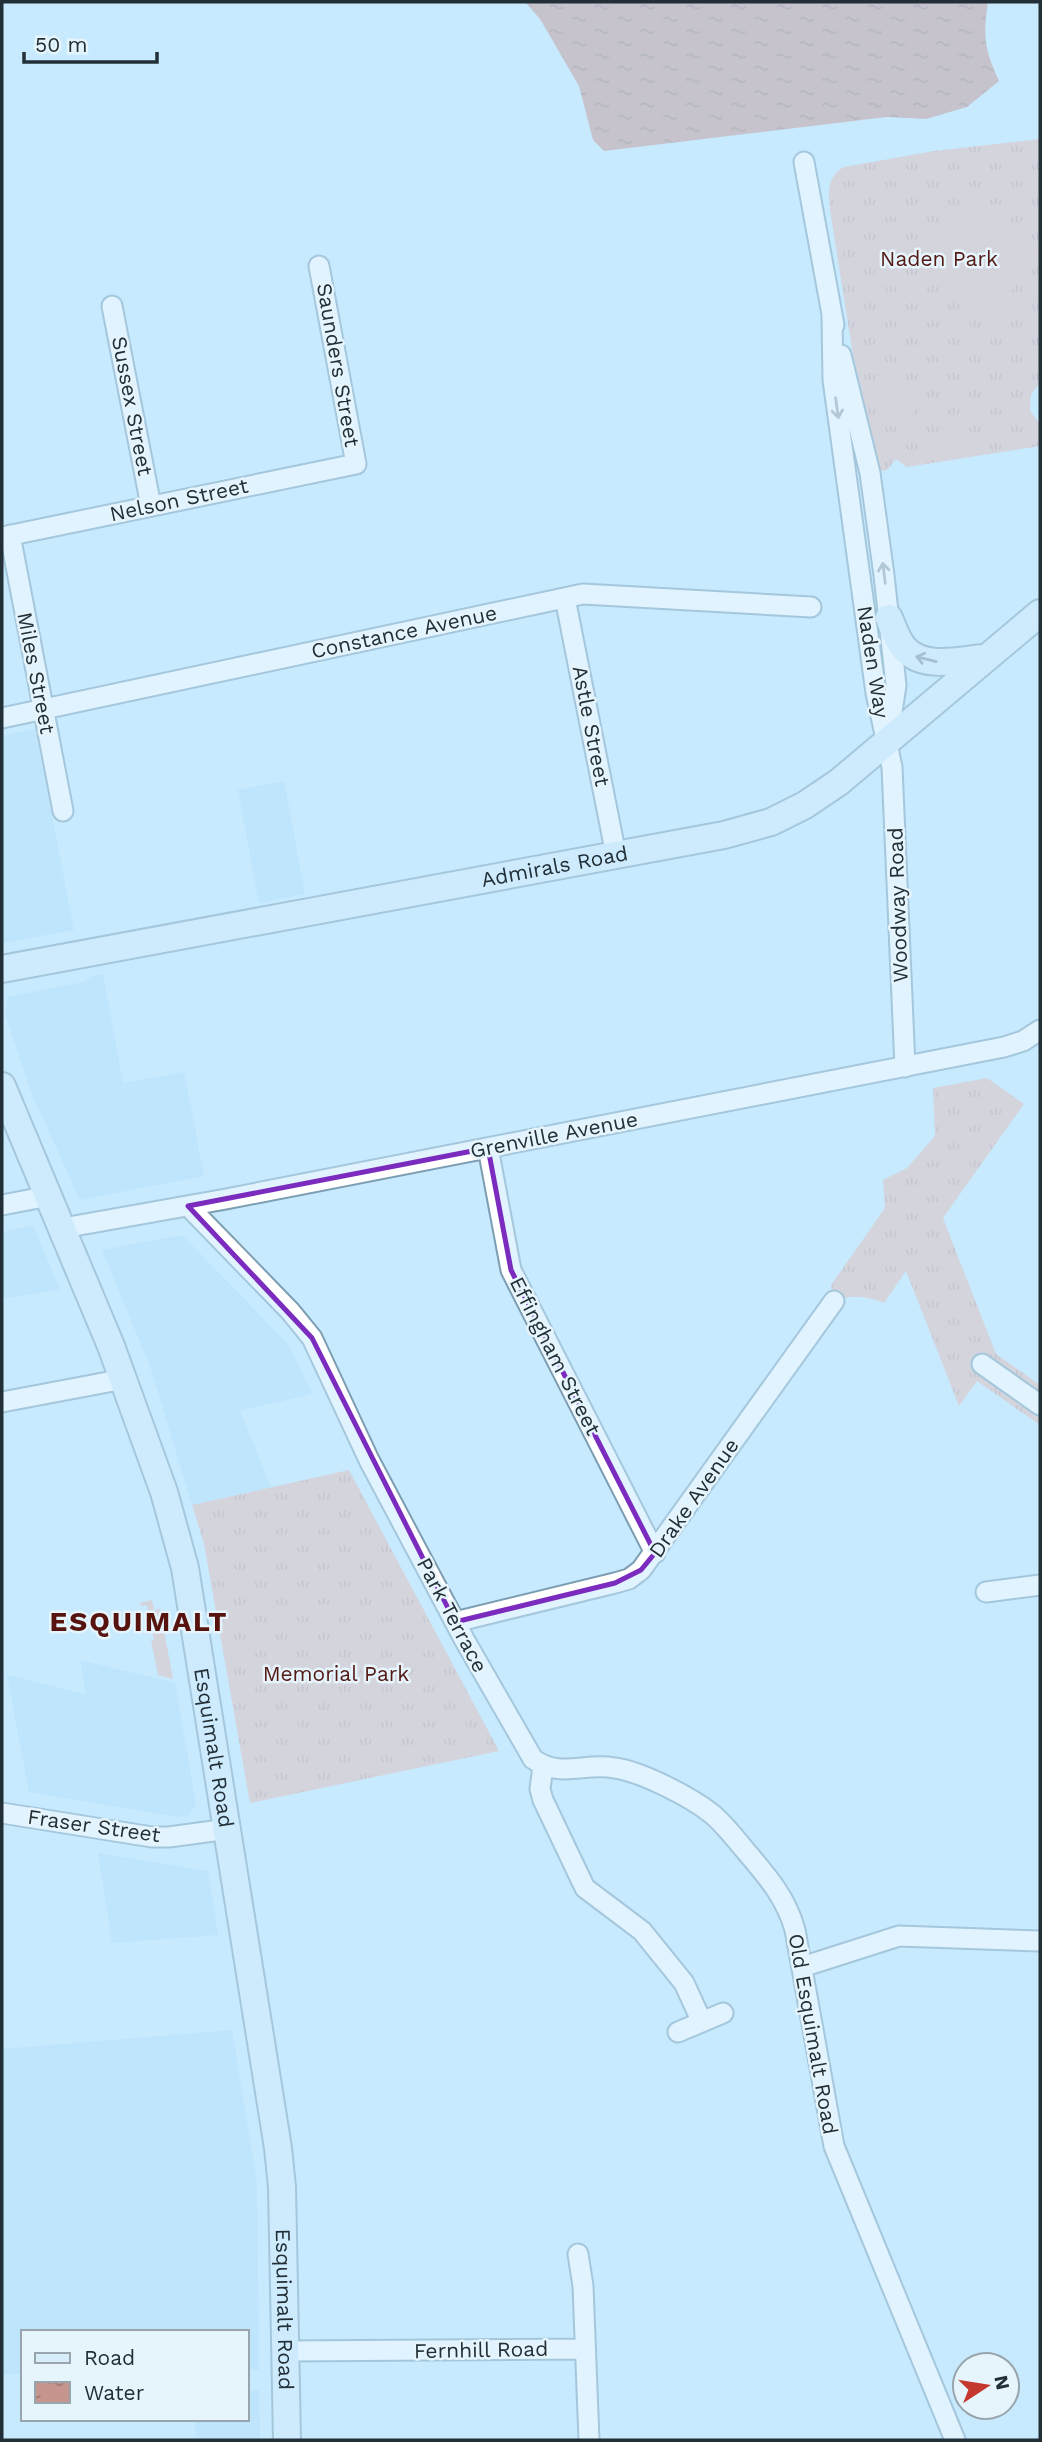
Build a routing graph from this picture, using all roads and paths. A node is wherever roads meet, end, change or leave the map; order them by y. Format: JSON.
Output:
{"nodes":[{"id":1,"x":804,"y":162,"type":"dead end"},
{"id":2,"x":319,"y":266,"type":"dead end"},
{"id":3,"x":112,"y":306,"type":"dead end"},
{"id":4,"x":832,"y":316,"type":"junction"},
{"id":5,"x":356,"y":464,"type":"joint"},
{"id":6,"x":151,"y":506,"type":"junction"},
{"id":7,"x":6,"y":536,"type":"edge"},
{"id":8,"x":565,"y":598,"type":"junction"},
{"id":9,"x":811,"y":607,"type":"dead end"},
{"id":10,"x":1040,"y":613,"type":"edge"},
{"id":11,"x":889,"y":618,"type":"junction"},
{"id":12,"x":984,"y":658,"type":"junction"},
{"id":13,"x":43,"y":709,"type":"junction"},
{"id":14,"x":2,"y":718,"type":"edge"},
{"id":15,"x":887,"y":743,"type":"junction"},
{"id":16,"x":62,"y":811,"type":"dead end"},
{"id":17,"x":617,"y":855,"type":"junction"},
{"id":18,"x":2,"y":969,"type":"edge"},
{"id":19,"x":1040,"y":1030,"type":"edge"},
{"id":20,"x":905,"y":1066,"type":"junction"},
{"id":21,"x":2,"y":1086,"type":"edge"},
{"id":22,"x":488,"y":1148,"type":"junction"},
{"id":23,"x":49,"y":1196,"type":"junction"},
{"id":24,"x":2,"y":1205,"type":"edge"},
{"id":25,"x":188,"y":1206,"type":"junction"},
{"id":26,"x":63,"y":1228,"type":"junction"},
{"id":27,"x":834,"y":1301,"type":"dead end"},
{"id":28,"x":982,"y":1364,"type":"dead end"},
{"id":29,"x":124,"y":1379,"type":"junction"},
{"id":30,"x":2,"y":1402,"type":"edge"},
{"id":31,"x":1040,"y":1405,"type":"edge"},
{"id":32,"x":655,"y":1553,"type":"junction"},
{"id":33,"x":1040,"y":1585,"type":"edge"},
{"id":34,"x":986,"y":1592,"type":"dead end"},
{"id":35,"x":455,"y":1622,"type":"junction"},
{"id":36,"x":543,"y":1766,"type":"junction"},
{"id":37,"x":2,"y":1813,"type":"edge"},
{"id":38,"x":228,"y":1829,"type":"junction"},
{"id":39,"x":1040,"y":1941,"type":"edge"},
{"id":40,"x":802,"y":1967,"type":"junction"},
{"id":41,"x":723,"y":2013,"type":"dead end"},
{"id":42,"x":702,"y":2022,"type":"junction"},
{"id":43,"x":678,"y":2032,"type":"dead end"},
{"id":44,"x":578,"y":2254,"type":"dead end"},
{"id":45,"x":584,"y":2348,"type":"junction"},
{"id":46,"x":286,"y":2351,"type":"junction"},
{"id":47,"x":287,"y":2440,"type":"edge"},
{"id":48,"x":589,"y":2440,"type":"edge"},
{"id":49,"x":955,"y":2440,"type":"edge"}],
"edges":[{"from":1,"to":4,"type":"street","name":"Naden Way"},
{"from":2,"to":5,"type":"street","name":"Saunders Street"},
{"from":3,"to":6,"type":"street","name":"Sussex Street"},
{"from":11,"to":4,"type":"street","name":"Naden Way","one_way":true},
{"from":4,"to":15,"type":"street","name":"Naden Way","one_way":true},
{"from":5,"to":6,"type":"street","name":"Nelson Street"},
{"from":6,"to":7,"type":"street","name":"Nelson Street"},
{"from":7,"to":13,"type":"street","name":"Miles Street"},
{"from":8,"to":9,"type":"street","name":"Constance Avenue"},
{"from":8,"to":13,"type":"street","name":"Constance Avenue"},
{"from":8,"to":17,"type":"street","name":"Astle Street"},
{"from":10,"to":12,"type":"main road","name":"Admirals Road"},
{"from":12,"to":11,"type":"main road","one_way":true},
{"from":11,"to":15,"type":"street","name":"Naden Way"},
{"from":12,"to":15,"type":"main road","name":"Admirals Road"},
{"from":13,"to":14,"type":"street","name":"Constance Avenue"},
{"from":13,"to":16,"type":"street","name":"Miles Street"},
{"from":15,"to":17,"type":"main road","name":"Admirals Road"},
{"from":15,"to":20,"type":"street","name":"Woodway Road"},
{"from":17,"to":18,"type":"main road","name":"Admirals Road"},
{"from":19,"to":20,"type":"street","name":"Grenville Avenue"},
{"from":20,"to":22,"type":"street","name":"Grenville Avenue"},
{"from":21,"to":23,"type":"main road","name":"Esquimalt Road"},
{"from":22,"to":25,"type":"street","name":"Grenville Avenue"},
{"from":22,"to":32,"type":"street","name":"Effingham Street"},
{"from":23,"to":24,"type":"street"},
{"from":23,"to":26,"type":"main road","name":"Esquimalt Road"},
{"from":25,"to":26,"type":"street","name":"Grenville Avenue"},
{"from":25,"to":35,"type":"street","name":"Park Terrace"},
{"from":26,"to":29,"type":"main road","name":"Esquimalt Road"},
{"from":27,"to":32,"type":"street","name":"Drake Avenue"},
{"from":28,"to":31,"type":"street"},
{"from":29,"to":30,"type":"street"},
{"from":29,"to":38,"type":"main road","name":"Esquimalt Road"},
{"from":32,"to":35,"type":"street","name":"Drake Avenue"},
{"from":33,"to":34,"type":"street"},
{"from":35,"to":36,"type":"street","name":"Park Terrace"},
{"from":36,"to":40,"type":"street","name":"Old Esquimalt Road"},
{"from":36,"to":42,"type":"street"},
{"from":37,"to":38,"type":"street","name":"Fraser Street"},
{"from":38,"to":46,"type":"main road","name":"Esquimalt Road"},
{"from":39,"to":40,"type":"street"},
{"from":40,"to":49,"type":"street","name":"Old Esquimalt Road"},
{"from":41,"to":42,"type":"street"},
{"from":42,"to":43,"type":"street"},
{"from":44,"to":45,"type":"street"},
{"from":45,"to":46,"type":"street","name":"Fernhill Road"},
{"from":45,"to":48,"type":"street"},
{"from":46,"to":47,"type":"main road","name":"Esquimalt Road"}]}
